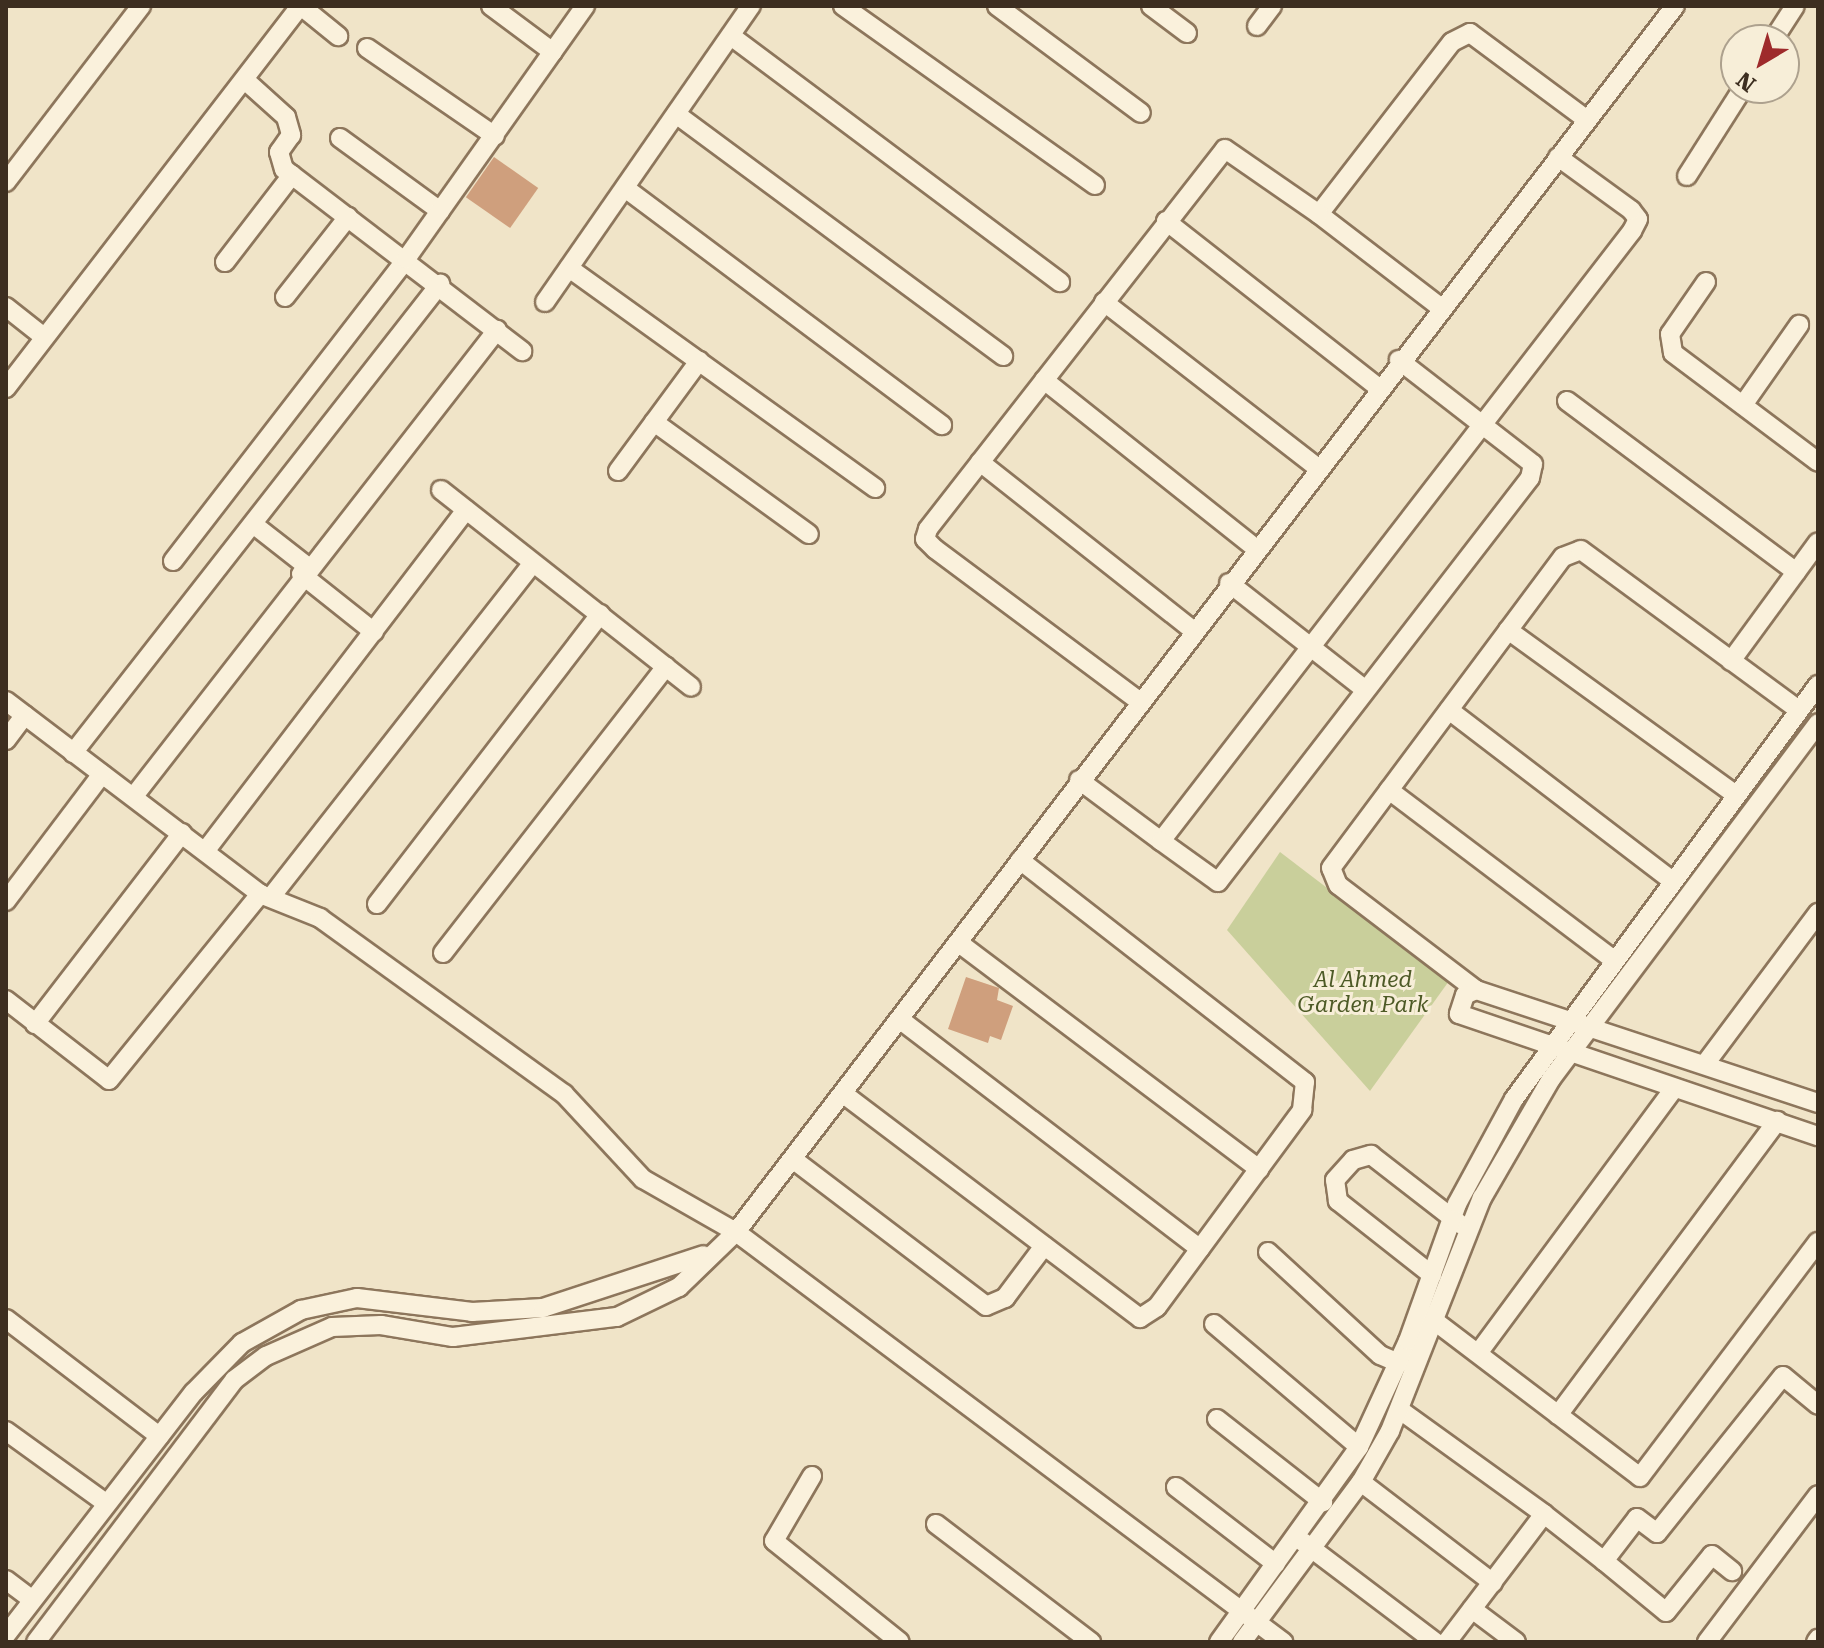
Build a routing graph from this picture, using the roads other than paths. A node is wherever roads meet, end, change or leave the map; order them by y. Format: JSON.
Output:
{"nodes":[{"id":1,"x":141,"y":6,"type":"edge"},
{"id":2,"x":301,"y":6,"type":"edge"},
{"id":3,"x":491,"y":6,"type":"edge"},
{"id":4,"x":585,"y":6,"type":"edge"},
{"id":5,"x":751,"y":6,"type":"edge"},
{"id":6,"x":843,"y":6,"type":"edge"},
{"id":7,"x":997,"y":6,"type":"edge"},
{"id":8,"x":1151,"y":6,"type":"edge"},
{"id":9,"x":1272,"y":6,"type":"edge"},
{"id":10,"x":1675,"y":6,"type":"edge"},
{"id":11,"x":1795,"y":6,"type":"edge"},
{"id":12,"x":1783,"y":24,"type":"edge"},
{"id":13,"x":1257,"y":26,"type":"dead end"},
{"id":14,"x":1187,"y":33,"type":"dead end"},
{"id":15,"x":338,"y":36,"type":"dead end"},
{"id":16,"x":731,"y":36,"type":"junction"},
{"id":17,"x":367,"y":48,"type":"dead end"},
{"id":18,"x":553,"y":52,"type":"junction"},
{"id":19,"x":246,"y":81,"type":"junction"},
{"id":20,"x":1733,"y":104,"type":"edge"},
{"id":21,"x":1141,"y":113,"type":"dead end"},
{"id":22,"x":676,"y":114,"type":"junction"},
{"id":23,"x":1587,"y":120,"type":"junction"},
{"id":24,"x":495,"y":136,"type":"junction"},
{"id":25,"x":340,"y":138,"type":"dead end"},
{"id":26,"x":1558,"y":157,"type":"junction"},
{"id":27,"x":292,"y":175,"type":"junction"},
{"id":28,"x":1687,"y":176,"type":"dead end"},
{"id":29,"x":6,"y":182,"type":"edge"},
{"id":30,"x":1095,"y":185,"type":"dead end"},
{"id":31,"x":625,"y":188,"type":"junction"},
{"id":32,"x":440,"y":211,"type":"junction"},
{"id":33,"x":1319,"y":214,"type":"junction"},
{"id":34,"x":348,"y":217,"type":"junction"},
{"id":35,"x":1166,"y":221,"type":"junction"},
{"id":36,"x":406,"y":259,"type":"junction"},
{"id":37,"x":225,"y":262,"type":"dead end"},
{"id":38,"x":569,"y":268,"type":"junction"},
{"id":39,"x":1060,"y":282,"type":"dead end"},
{"id":40,"x":1706,"y":282,"type":"dead end"},
{"id":41,"x":440,"y":284,"type":"junction"},
{"id":42,"x":285,"y":297,"type":"dead end"},
{"id":43,"x":545,"y":302,"type":"dead end"},
{"id":44,"x":1104,"y":302,"type":"junction"},
{"id":45,"x":6,"y":307,"type":"edge"},
{"id":46,"x":1440,"y":307,"type":"junction"},
{"id":47,"x":1799,"y":325,"type":"dead end"},
{"id":48,"x":497,"y":330,"type":"junction"},
{"id":49,"x":44,"y":337,"type":"junction"},
{"id":50,"x":522,"y":351,"type":"dead end"},
{"id":51,"x":1003,"y":356,"type":"dead end"},
{"id":52,"x":1399,"y":360,"type":"junction"},
{"id":53,"x":699,"y":361,"type":"junction"},
{"id":54,"x":1044,"y":380,"type":"junction"},
{"id":55,"x":1378,"y":387,"type":"junction"},
{"id":56,"x":6,"y":388,"type":"edge"},
{"id":57,"x":1567,"y":401,"type":"dead end"},
{"id":58,"x":1743,"y":405,"type":"junction"},
{"id":59,"x":654,"y":422,"type":"junction"},
{"id":60,"x":942,"y":425,"type":"dead end"},
{"id":61,"x":1482,"y":425,"type":"junction"},
{"id":62,"x":980,"y":462,"type":"junction"},
{"id":63,"x":1818,"y":462,"type":"edge"},
{"id":64,"x":1317,"y":467,"type":"junction"},
{"id":65,"x":618,"y":471,"type":"dead end"},
{"id":66,"x":875,"y":488,"type":"dead end"},
{"id":67,"x":441,"y":490,"type":"dead end"},
{"id":68,"x":466,"y":510,"type":"junction"},
{"id":69,"x":253,"y":524,"type":"junction"},
{"id":70,"x":809,"y":534,"type":"dead end"},
{"id":71,"x":1818,"y":542,"type":"edge"},
{"id":72,"x":1255,"y":548,"type":"junction"},
{"id":73,"x":173,"y":561,"type":"dead end"},
{"id":74,"x":533,"y":563,"type":"junction"},
{"id":75,"x":305,"y":570,"type":"junction"},
{"id":76,"x":1796,"y":572,"type":"junction"},
{"id":77,"x":1229,"y":583,"type":"junction"},
{"id":78,"x":600,"y":614,"type":"junction"},
{"id":79,"x":1193,"y":630,"type":"junction"},
{"id":80,"x":1508,"y":630,"type":"junction"},
{"id":81,"x":374,"y":632,"type":"junction"},
{"id":82,"x":1310,"y":647,"type":"junction"},
{"id":83,"x":1731,"y":661,"type":"junction"},
{"id":84,"x":666,"y":667,"type":"junction"},
{"id":85,"x":691,"y":687,"type":"dead end"},
{"id":86,"x":1364,"y":689,"type":"junction"},
{"id":87,"x":6,"y":701,"type":"edge"},
{"id":88,"x":1139,"y":701,"type":"junction"},
{"id":89,"x":1807,"y":704,"type":"edge"},
{"id":90,"x":1449,"y":710,"type":"junction"},
{"id":91,"x":25,"y":715,"type":"junction"},
{"id":92,"x":1813,"y":729,"type":"edge"},
{"id":93,"x":6,"y":740,"type":"edge"},
{"id":94,"x":73,"y":753,"type":"junction"},
{"id":95,"x":102,"y":774,"type":"junction"},
{"id":96,"x":1079,"y":780,"type":"junction"},
{"id":97,"x":1389,"y":790,"type":"junction"},
{"id":98,"x":1736,"y":795,"type":"junction"},
{"id":99,"x":134,"y":796,"type":"junction"},
{"id":100,"x":182,"y":833,"type":"junction"},
{"id":101,"x":1161,"y":841,"type":"junction"},
{"id":102,"x":206,"y":850,"type":"junction"},
{"id":103,"x":1020,"y":860,"type":"junction"},
{"id":104,"x":1673,"y":881,"type":"junction"},
{"id":105,"x":266,"y":896,"type":"junction"},
{"id":106,"x":6,"y":901,"type":"edge"},
{"id":107,"x":377,"y":904,"type":"dead end"},
{"id":108,"x":1818,"y":913,"type":"edge"},
{"id":109,"x":959,"y":943,"type":"junction"},
{"id":110,"x":443,"y":953,"type":"dead end"},
{"id":111,"x":1614,"y":960,"type":"junction"},
{"id":112,"x":1476,"y":990,"type":"junction"},
{"id":113,"x":6,"y":1000,"type":"edge"},
{"id":114,"x":1570,"y":1018,"type":"junction"},
{"id":115,"x":902,"y":1021,"type":"junction"},
{"id":116,"x":35,"y":1024,"type":"junction"},
{"id":117,"x":1589,"y":1025,"type":"junction"},
{"id":118,"x":1559,"y":1050,"type":"junction"},
{"id":119,"x":1705,"y":1064,"type":"junction"},
{"id":120,"x":1818,"y":1083,"type":"edge"},
{"id":121,"x":1674,"y":1088,"type":"junction"},
{"id":122,"x":845,"y":1095,"type":"junction"},
{"id":123,"x":1812,"y":1101,"type":"edge"},
{"id":124,"x":1777,"y":1121,"type":"junction"},
{"id":125,"x":1818,"y":1136,"type":"edge"},
{"id":126,"x":794,"y":1160,"type":"junction"},
{"id":127,"x":1259,"y":1169,"type":"junction"},
{"id":128,"x":1451,"y":1221,"type":"junction"},
{"id":129,"x":1469,"y":1228,"type":"junction"},
{"id":130,"x":736,"y":1232,"type":"junction"},
{"id":131,"x":1818,"y":1242,"type":"edge"},
{"id":132,"x":1044,"y":1246,"type":"junction"},
{"id":133,"x":1200,"y":1249,"type":"junction"},
{"id":134,"x":1268,"y":1252,"type":"dead end"},
{"id":135,"x":706,"y":1254,"type":"junction"},
{"id":136,"x":1432,"y":1275,"type":"junction"},
{"id":137,"x":1428,"y":1316,"type":"junction"},
{"id":138,"x":6,"y":1319,"type":"edge"},
{"id":139,"x":1214,"y":1324,"type":"dead end"},
{"id":140,"x":1479,"y":1352,"type":"junction"},
{"id":141,"x":1399,"y":1363,"type":"junction"},
{"id":142,"x":194,"y":1392,"type":"junction"},
{"id":143,"x":1818,"y":1405,"type":"edge"},
{"id":144,"x":213,"y":1409,"type":"junction"},
{"id":145,"x":1400,"y":1410,"type":"junction"},
{"id":146,"x":1558,"y":1415,"type":"junction"},
{"id":147,"x":1217,"y":1419,"type":"dead end"},
{"id":148,"x":6,"y":1431,"type":"edge"},
{"id":149,"x":159,"y":1436,"type":"junction"},
{"id":150,"x":1359,"y":1447,"type":"junction"},
{"id":151,"x":812,"y":1476,"type":"dead end"},
{"id":152,"x":1361,"y":1482,"type":"junction"},
{"id":153,"x":1176,"y":1487,"type":"dead end"},
{"id":154,"x":1818,"y":1495,"type":"edge"},
{"id":155,"x":1323,"y":1502,"type":"junction"},
{"id":156,"x":106,"y":1503,"type":"junction"},
{"id":157,"x":1544,"y":1514,"type":"junction"},
{"id":158,"x":936,"y":1524,"type":"dead end"},
{"id":159,"x":1296,"y":1537,"type":"junction"},
{"id":160,"x":1312,"y":1548,"type":"junction"},
{"id":161,"x":1604,"y":1561,"type":"junction"},
{"id":162,"x":1276,"y":1564,"type":"junction"},
{"id":163,"x":1732,"y":1571,"type":"dead end"},
{"id":164,"x":6,"y":1580,"type":"edge"},
{"id":165,"x":1493,"y":1583,"type":"junction"},
{"id":166,"x":31,"y":1599,"type":"junction"},
{"id":167,"x":1472,"y":1609,"type":"junction"},
{"id":168,"x":1248,"y":1619,"type":"junction"},
{"id":169,"x":6,"y":1635,"type":"edge"},
{"id":170,"x":36,"y":1642,"type":"edge"},
{"id":171,"x":900,"y":1642,"type":"edge"},
{"id":172,"x":1091,"y":1642,"type":"edge"},
{"id":173,"x":1219,"y":1642,"type":"edge"},
{"id":174,"x":1242,"y":1642,"type":"edge"},
{"id":175,"x":1283,"y":1642,"type":"edge"},
{"id":176,"x":1435,"y":1642,"type":"edge"},
{"id":177,"x":1447,"y":1642,"type":"edge"},
{"id":178,"x":1516,"y":1642,"type":"edge"},
{"id":179,"x":1707,"y":1642,"type":"edge"}],
"edges":[{"from":1,"to":29,"type":"street"},
{"from":2,"to":15,"type":"street"},
{"from":2,"to":19,"type":"street"},
{"from":3,"to":18,"type":"street"},
{"from":4,"to":18,"type":"street"},
{"from":5,"to":16,"type":"street"},
{"from":6,"to":30,"type":"street"},
{"from":7,"to":21,"type":"street"},
{"from":8,"to":14,"type":"street"},
{"from":9,"to":13,"type":"street"},
{"from":10,"to":23,"type":"street"},
{"from":11,"to":12,"type":"street"},
{"from":16,"to":22,"type":"street"},
{"from":16,"to":39,"type":"street"},
{"from":17,"to":24,"type":"street"},
{"from":18,"to":24,"type":"street"},
{"from":19,"to":27,"type":"street"},
{"from":19,"to":49,"type":"street"},
{"from":20,"to":28,"type":"street"},
{"from":22,"to":31,"type":"street"},
{"from":22,"to":51,"type":"street"},
{"from":23,"to":26,"type":"street"},
{"from":23,"to":33,"type":"street"},
{"from":24,"to":32,"type":"street"},
{"from":25,"to":32,"type":"street"},
{"from":26,"to":46,"type":"street"},
{"from":26,"to":61,"type":"street"},
{"from":27,"to":34,"type":"street"},
{"from":27,"to":37,"type":"street"},
{"from":31,"to":38,"type":"street"},
{"from":31,"to":60,"type":"street"},
{"from":32,"to":36,"type":"street"},
{"from":33,"to":35,"type":"street"},
{"from":33,"to":46,"type":"street"},
{"from":34,"to":36,"type":"street"},
{"from":34,"to":42,"type":"street"},
{"from":35,"to":44,"type":"street"},
{"from":35,"to":55,"type":"street"},
{"from":36,"to":41,"type":"street"},
{"from":36,"to":73,"type":"street"},
{"from":38,"to":43,"type":"street"},
{"from":38,"to":53,"type":"street"},
{"from":40,"to":58,"type":"street"},
{"from":41,"to":48,"type":"street"},
{"from":41,"to":69,"type":"street"},
{"from":44,"to":54,"type":"street"},
{"from":44,"to":64,"type":"street"},
{"from":45,"to":49,"type":"street"},
{"from":46,"to":52,"type":"street"},
{"from":47,"to":58,"type":"street"},
{"from":48,"to":50,"type":"street"},
{"from":48,"to":75,"type":"street"},
{"from":49,"to":56,"type":"street"},
{"from":52,"to":55,"type":"street"},
{"from":52,"to":61,"type":"street"},
{"from":53,"to":59,"type":"street"},
{"from":53,"to":66,"type":"street"},
{"from":54,"to":62,"type":"street"},
{"from":54,"to":72,"type":"street"},
{"from":55,"to":64,"type":"street"},
{"from":57,"to":76,"type":"street"},
{"from":58,"to":63,"type":"street"},
{"from":59,"to":65,"type":"street"},
{"from":59,"to":70,"type":"street"},
{"from":61,"to":82,"type":"street"},
{"from":61,"to":86,"type":"street"},
{"from":62,"to":79,"type":"street"},
{"from":62,"to":88,"type":"street"},
{"from":64,"to":72,"type":"street"},
{"from":67,"to":68,"type":"street"},
{"from":68,"to":74,"type":"street"},
{"from":68,"to":81,"type":"street"},
{"from":69,"to":75,"type":"street"},
{"from":69,"to":94,"type":"street"},
{"from":71,"to":76,"type":"street"},
{"from":72,"to":77,"type":"street"},
{"from":74,"to":78,"type":"street"},
{"from":74,"to":105,"type":"street"},
{"from":75,"to":81,"type":"street"},
{"from":75,"to":99,"type":"street"},
{"from":76,"to":83,"type":"street"},
{"from":77,"to":79,"type":"street"},
{"from":77,"to":82,"type":"street"},
{"from":78,"to":84,"type":"street"},
{"from":78,"to":107,"type":"street"},
{"from":79,"to":88,"type":"street"},
{"from":80,"to":83,"type":"street"},
{"from":80,"to":90,"type":"street"},
{"from":80,"to":98,"type":"street"},
{"from":81,"to":102,"type":"street"},
{"from":82,"to":86,"type":"street"},
{"from":82,"to":101,"type":"street"},
{"from":83,"to":89,"type":"street"},
{"from":84,"to":85,"type":"street"},
{"from":84,"to":110,"type":"street"},
{"from":86,"to":101,"type":"street"},
{"from":87,"to":91,"type":"street"},
{"from":88,"to":96,"type":"street"},
{"from":89,"to":92,"type":"street"},
{"from":89,"to":98,"type":"street"},
{"from":90,"to":97,"type":"street"},
{"from":90,"to":104,"type":"street"},
{"from":91,"to":93,"type":"street"},
{"from":91,"to":94,"type":"street"},
{"from":92,"to":117,"type":"street"},
{"from":94,"to":95,"type":"street"},
{"from":95,"to":99,"type":"street"},
{"from":95,"to":106,"type":"street"},
{"from":96,"to":101,"type":"street"},
{"from":96,"to":103,"type":"street"},
{"from":97,"to":111,"type":"street"},
{"from":97,"to":112,"type":"street"},
{"from":98,"to":104,"type":"street"},
{"from":99,"to":100,"type":"street"},
{"from":100,"to":102,"type":"street"},
{"from":100,"to":116,"type":"street"},
{"from":102,"to":105,"type":"street"},
{"from":103,"to":109,"type":"street"},
{"from":103,"to":127,"type":"street"},
{"from":104,"to":111,"type":"street"},
{"from":105,"to":116,"type":"street"},
{"from":105,"to":130,"type":"street"},
{"from":108,"to":119,"type":"street"},
{"from":109,"to":115,"type":"street"},
{"from":109,"to":127,"type":"street"},
{"from":111,"to":114,"type":"street"},
{"from":112,"to":114,"type":"street"},
{"from":112,"to":118,"type":"street"},
{"from":113,"to":116,"type":"street"},
{"from":114,"to":117,"type":"street"},
{"from":114,"to":118,"type":"street"},
{"from":115,"to":122,"type":"street"},
{"from":115,"to":133,"type":"street"},
{"from":117,"to":118,"type":"street"},
{"from":117,"to":119,"type":"street"},
{"from":118,"to":121,"type":"street"},
{"from":118,"to":128,"type":"street"},
{"from":118,"to":129,"type":"street"},
{"from":119,"to":123,"type":"street"},
{"from":120,"to":123,"type":"street"},
{"from":121,"to":124,"type":"street"},
{"from":121,"to":140,"type":"street"},
{"from":122,"to":126,"type":"street"},
{"from":122,"to":132,"type":"street"},
{"from":124,"to":125,"type":"street"},
{"from":124,"to":146,"type":"street"},
{"from":126,"to":130,"type":"street"},
{"from":126,"to":132,"type":"street"},
{"from":127,"to":133,"type":"street"},
{"from":128,"to":129,"type":"street"},
{"from":128,"to":136,"type":"street"},
{"from":128,"to":136,"type":"street"},
{"from":129,"to":137,"type":"street"},
{"from":130,"to":135,"type":"street"},
{"from":130,"to":168,"type":"street"},
{"from":131,"to":146,"type":"street"},
{"from":132,"to":133,"type":"street"},
{"from":134,"to":141,"type":"street"},
{"from":135,"to":142,"type":"street"},
{"from":135,"to":144,"type":"street"},
{"from":136,"to":137,"type":"street"},
{"from":137,"to":140,"type":"street"},
{"from":137,"to":141,"type":"street"},
{"from":137,"to":145,"type":"street"},
{"from":138,"to":149,"type":"street"},
{"from":139,"to":150,"type":"street"},
{"from":140,"to":146,"type":"street"},
{"from":141,"to":150,"type":"street"},
{"from":142,"to":144,"type":"street"},
{"from":142,"to":149,"type":"street"},
{"from":143,"to":161,"type":"street"},
{"from":144,"to":170,"type":"street"},
{"from":145,"to":152,"type":"street"},
{"from":145,"to":157,"type":"street"},
{"from":147,"to":155,"type":"street"},
{"from":148,"to":156,"type":"street"},
{"from":149,"to":156,"type":"street"},
{"from":150,"to":155,"type":"street"},
{"from":151,"to":171,"type":"street"},
{"from":152,"to":160,"type":"street"},
{"from":152,"to":165,"type":"street"},
{"from":153,"to":162,"type":"street"},
{"from":154,"to":179,"type":"street"},
{"from":155,"to":159,"type":"street"},
{"from":156,"to":166,"type":"street"},
{"from":157,"to":161,"type":"street"},
{"from":157,"to":165,"type":"street"},
{"from":158,"to":172,"type":"street"},
{"from":159,"to":160,"type":"street"},
{"from":159,"to":162,"type":"street"},
{"from":160,"to":168,"type":"street"},
{"from":160,"to":176,"type":"street"},
{"from":161,"to":163,"type":"street"},
{"from":162,"to":168,"type":"street"},
{"from":164,"to":166,"type":"street"},
{"from":165,"to":167,"type":"street"},
{"from":166,"to":169,"type":"street"},
{"from":167,"to":177,"type":"street"},
{"from":167,"to":178,"type":"street"},
{"from":168,"to":173,"type":"street"},
{"from":168,"to":174,"type":"street"},
{"from":168,"to":175,"type":"street"}]}
